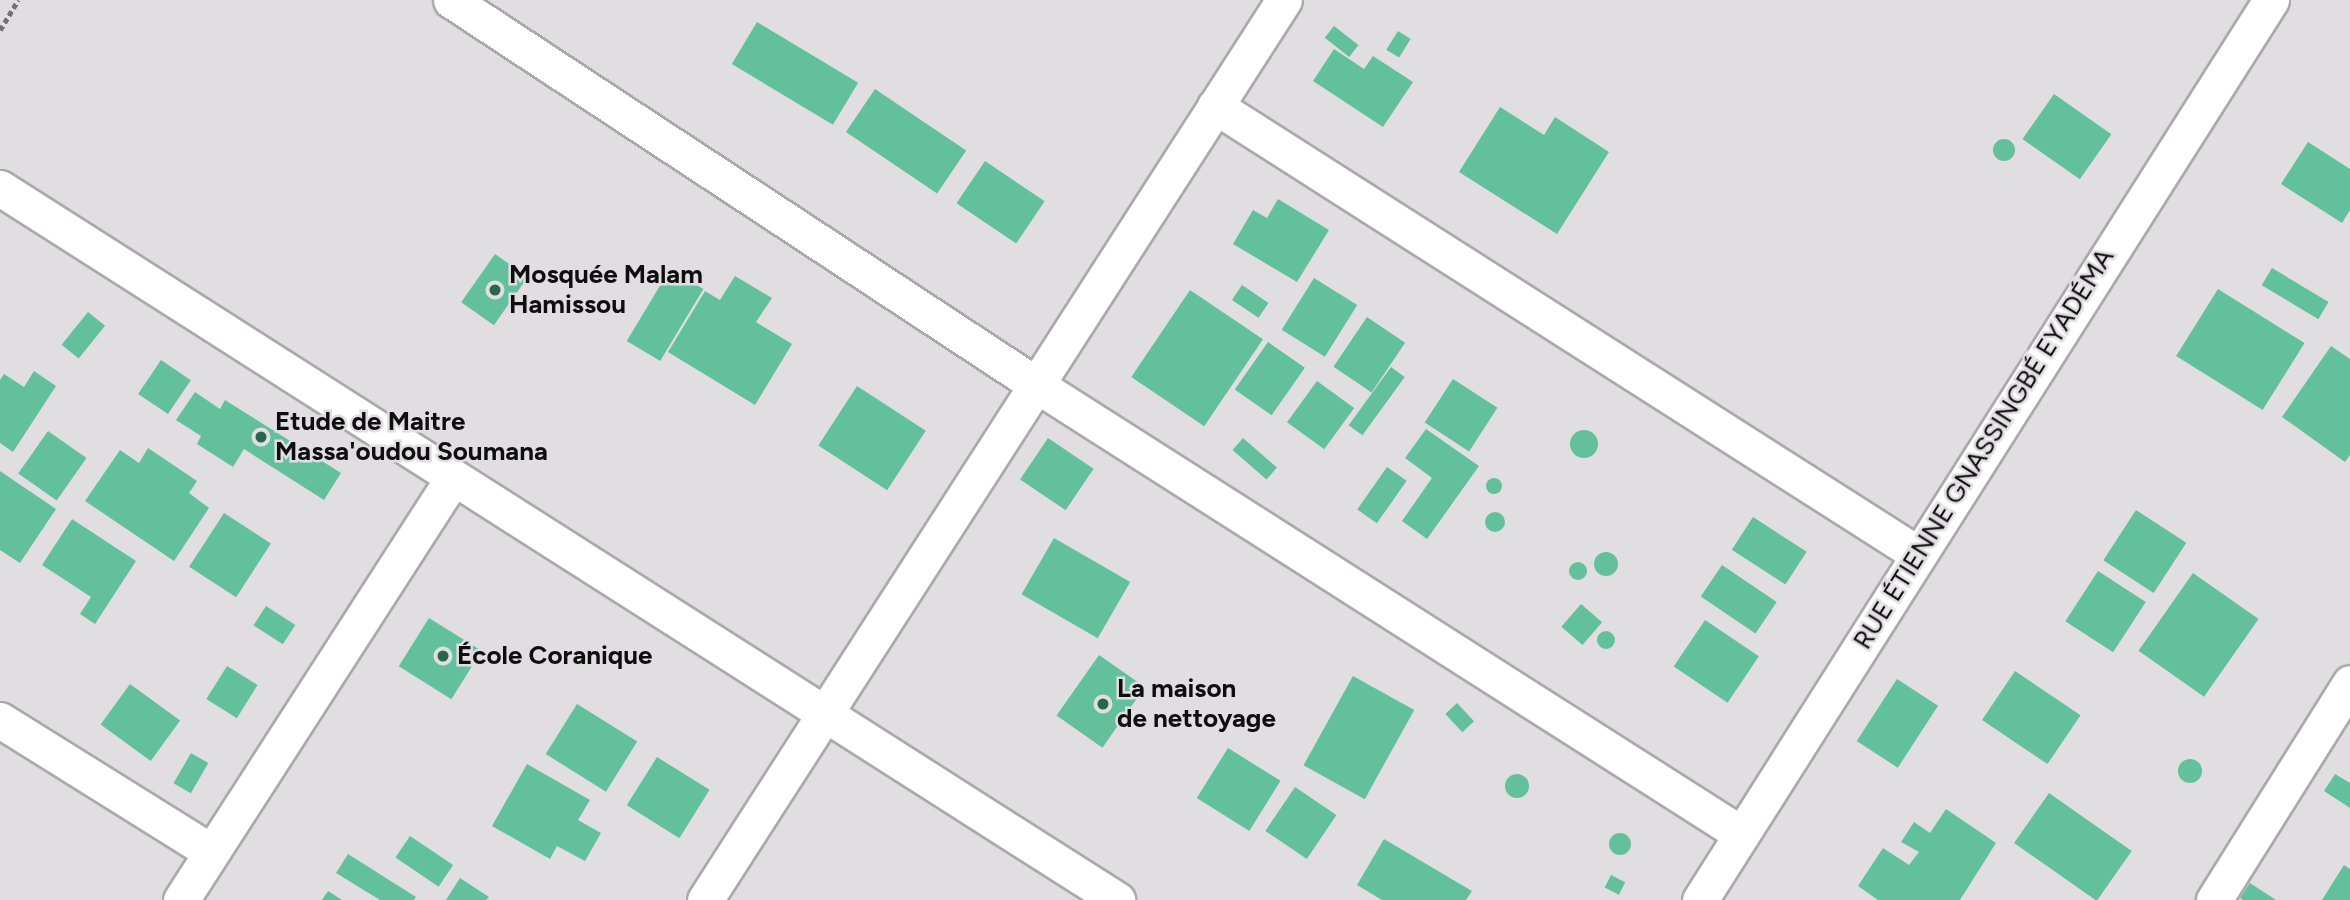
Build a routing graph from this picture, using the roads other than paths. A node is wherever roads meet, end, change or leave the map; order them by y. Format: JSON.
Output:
{"nodes":[{"id":1,"x":451,"y":0,"type":"edge"},
{"id":2,"x":1284,"y":0,"type":"edge"},
{"id":3,"x":2271,"y":0,"type":"edge"},
{"id":4,"x":1215,"y":106,"type":"junction"},
{"id":5,"x":0,"y":188,"type":"edge"},
{"id":6,"x":1035,"y":384,"type":"junction"},
{"id":7,"x":453,"y":478,"type":"junction"},
{"id":8,"x":1916,"y":553,"type":"junction"},
{"id":9,"x":2350,"y":683,"type":"edge"},
{"id":10,"x":824,"y":710,"type":"junction"},
{"id":11,"x":0,"y":720,"type":"edge"},
{"id":12,"x":1741,"y":834,"type":"junction"},
{"id":13,"x":211,"y":852,"type":"junction"},
{"id":14,"x":181,"y":900,"type":"edge"},
{"id":15,"x":705,"y":900,"type":"edge"},
{"id":16,"x":1117,"y":900,"type":"edge"},
{"id":17,"x":1700,"y":900,"type":"edge"},
{"id":18,"x":2214,"y":900,"type":"edge"}],
"edges":[{"from":1,"to":6,"type":"street"},
{"from":2,"to":4,"type":"street"},
{"from":3,"to":8,"type":"street","name":"RUE ÉTIENNE GNASSINGBÉ EYADÉMA"},
{"from":4,"to":6,"type":"street"},
{"from":4,"to":8,"type":"street"},
{"from":5,"to":7,"type":"street"},
{"from":6,"to":10,"type":"street"},
{"from":6,"to":12,"type":"street"},
{"from":7,"to":10,"type":"street"},
{"from":7,"to":13,"type":"street"},
{"from":8,"to":12,"type":"street","name":"RUE ÉTIENNE GNASSINGBÉ EYADÉMA"},
{"from":9,"to":18,"type":"street"},
{"from":10,"to":15,"type":"street"},
{"from":10,"to":16,"type":"street"},
{"from":11,"to":13,"type":"street"},
{"from":12,"to":17,"type":"street","name":"RUE ÉTIENNE GNASSINGBÉ EYADÉMA"},
{"from":13,"to":14,"type":"street"}]}
